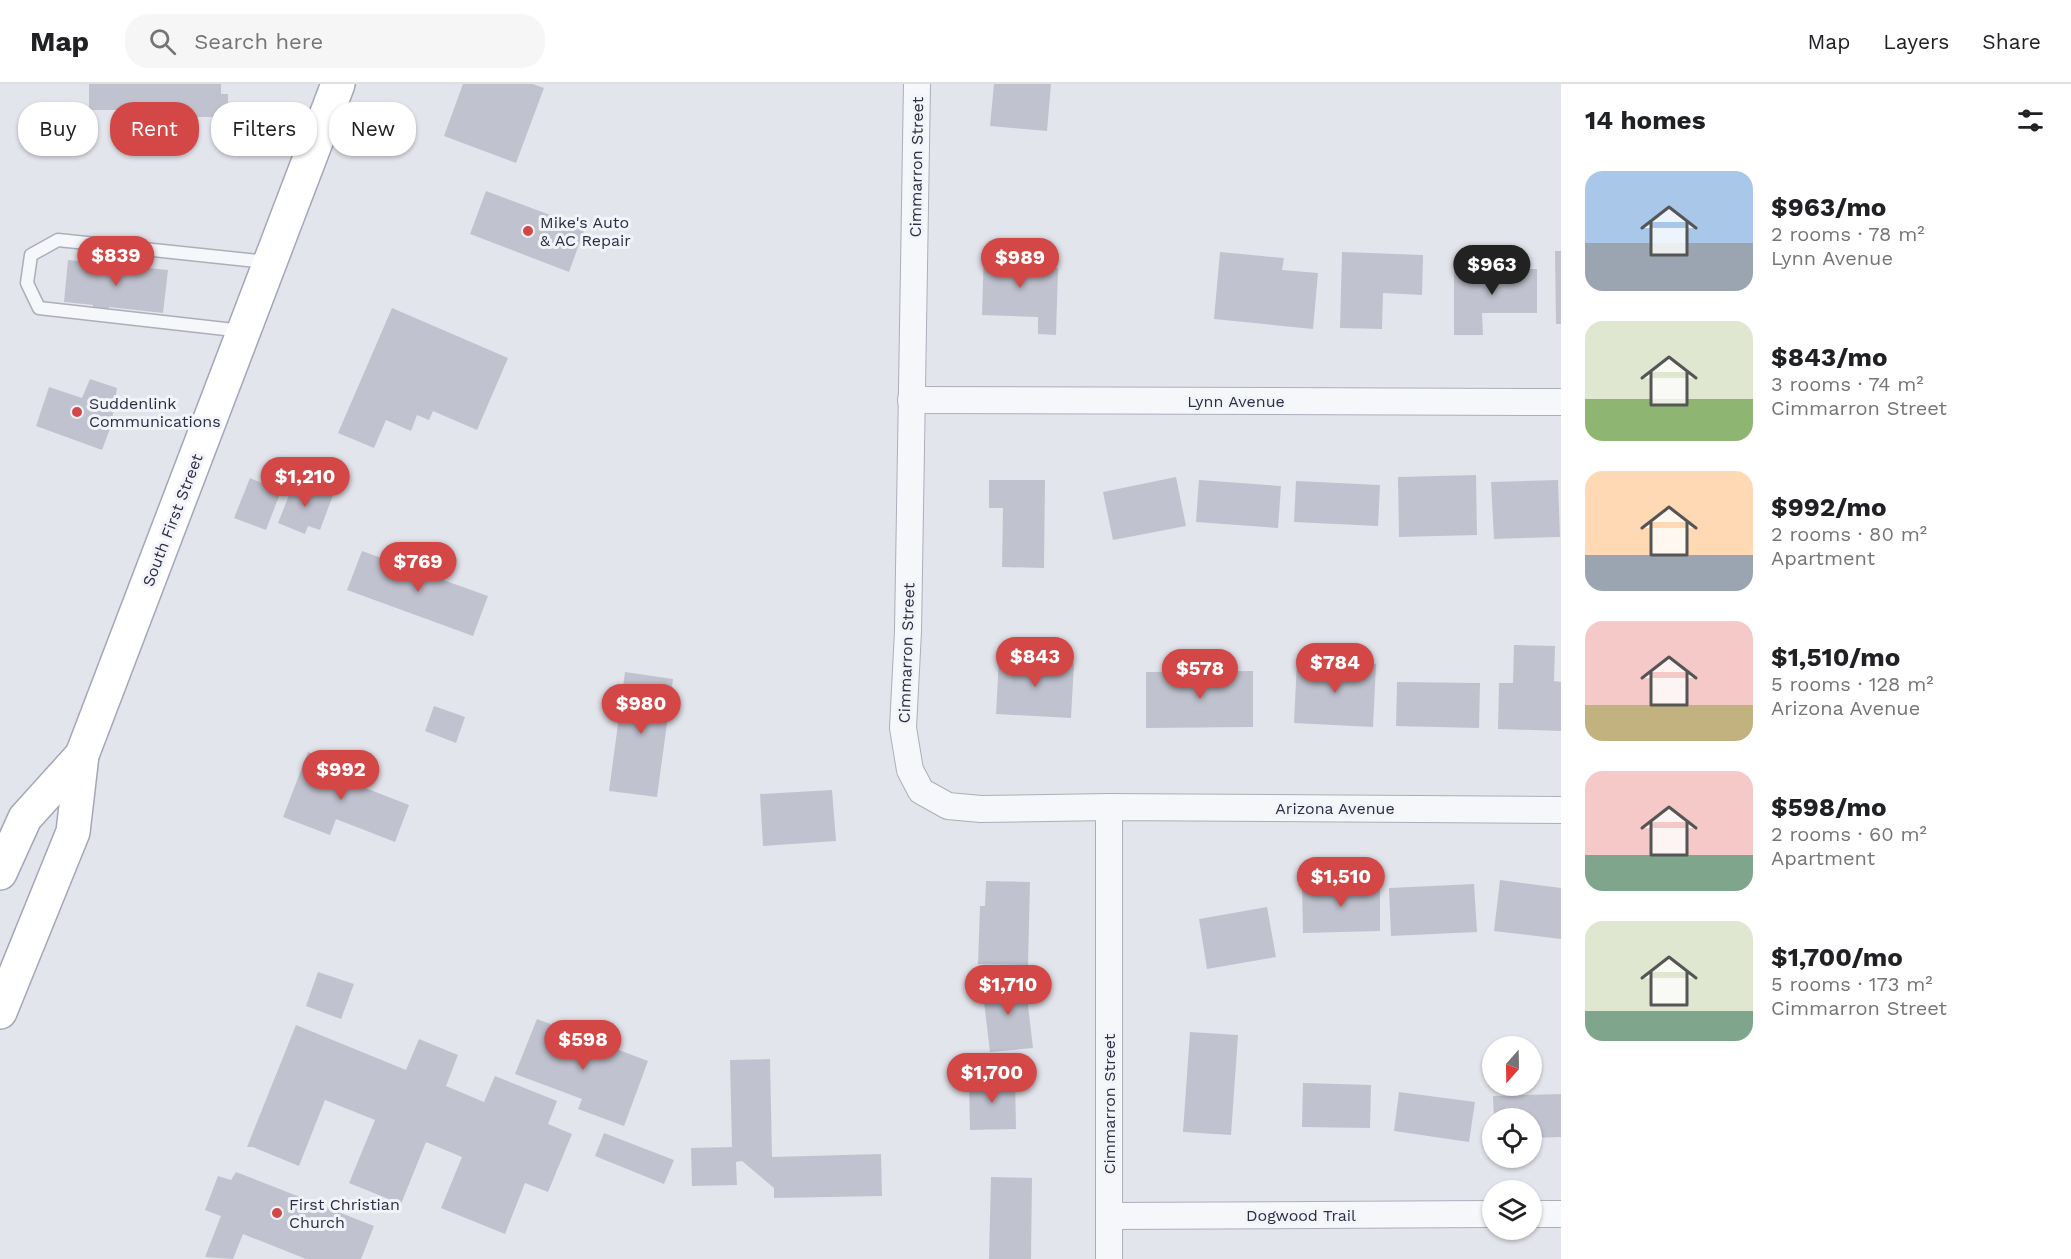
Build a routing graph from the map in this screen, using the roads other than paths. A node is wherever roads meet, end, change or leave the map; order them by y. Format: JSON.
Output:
{"nodes":[{"id":1,"x":338,"y":84,"type":"edge"},
{"id":2,"x":917,"y":84,"type":"edge"},
{"id":3,"x":271,"y":262,"type":"junction"},
{"id":4,"x":245,"y":331,"type":"junction"},
{"id":5,"x":911,"y":400,"type":"junction"},
{"id":6,"x":1561,"y":402,"type":"edge"},
{"id":7,"x":82,"y":755,"type":"junction"},
{"id":8,"x":1109,"y":807,"type":"junction"},
{"id":9,"x":1561,"y":810,"type":"edge"},
{"id":10,"x":0,"y":873,"type":"edge"},
{"id":11,"x":0,"y":1011,"type":"edge"},
{"id":12,"x":1482,"y":1214,"type":"edge"},
{"id":13,"x":1542,"y":1214,"type":"edge"},
{"id":14,"x":1561,"y":1214,"type":"edge"},
{"id":15,"x":1109,"y":1216,"type":"junction"},
{"id":16,"x":1109,"y":1259,"type":"edge"}],
"edges":[{"from":1,"to":3,"type":"main road","name":"South First Street"},
{"from":2,"to":5,"type":"street","name":"Cimmarron Street"},
{"from":3,"to":4,"type":"main road","name":"South First Street"},
{"from":3,"to":4,"type":"lane"},
{"from":4,"to":7,"type":"main road","name":"South First Street"},
{"from":5,"to":6,"type":"street","name":"Lynn Avenue"},
{"from":5,"to":8,"type":"street","name":"Cimmarron Street"},
{"from":7,"to":10,"type":"main road","name":"South First Street"},
{"from":7,"to":11,"type":"main road","name":"South First Street"},
{"from":8,"to":9,"type":"street","name":"Arizona Avenue"},
{"from":8,"to":15,"type":"street","name":"Cimmarron Street"},
{"from":12,"to":15,"type":"street","name":"Dogwood Trail"},
{"from":13,"to":14,"type":"street"},
{"from":15,"to":16,"type":"street","name":"Cimmarron Street"}]}
